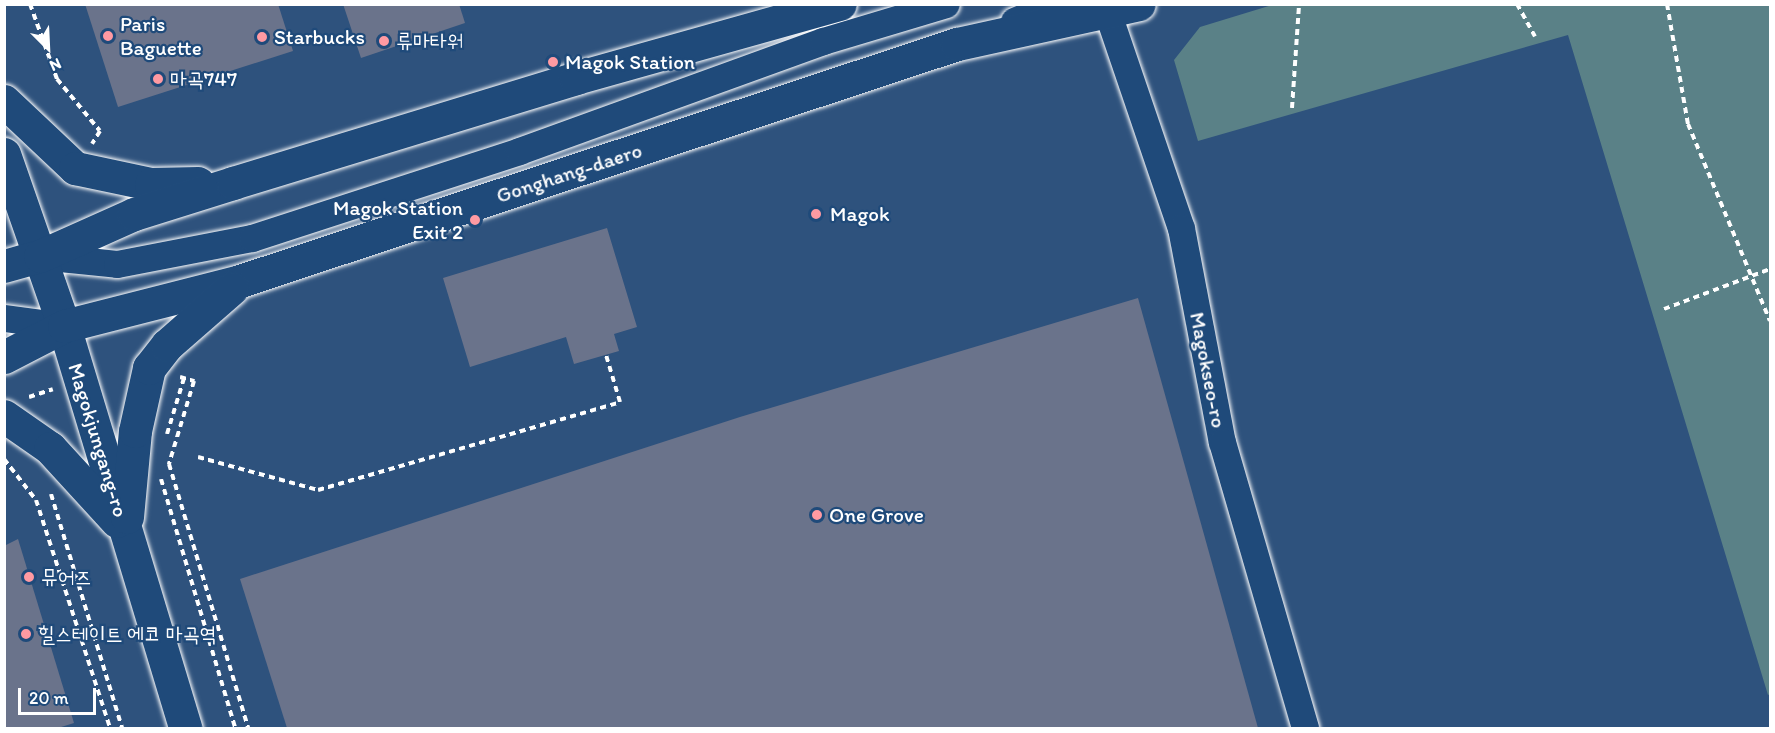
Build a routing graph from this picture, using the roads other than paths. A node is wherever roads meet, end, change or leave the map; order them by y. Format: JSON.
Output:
{"nodes":[{"id":1,"x":840,"y":4,"type":"edge"},
{"id":2,"x":946,"y":4,"type":"edge"},
{"id":3,"x":1054,"y":4,"type":"edge"},
{"id":4,"x":1123,"y":9,"type":"edge"},
{"id":5,"x":957,"y":45,"type":"junction"},
{"id":6,"x":4,"y":101,"type":"edge"},
{"id":7,"x":4,"y":154,"type":"edge"},
{"id":8,"x":233,"y":183,"type":"junction"},
{"id":9,"x":40,"y":256,"type":"junction"},
{"id":10,"x":4,"y":266,"type":"edge"},
{"id":11,"x":240,"y":281,"type":"junction"},
{"id":12,"x":4,"y":318,"type":"edge"},
{"id":13,"x":64,"y":326,"type":"junction"},
{"id":14,"x":4,"y":357,"type":"edge"},
{"id":15,"x":4,"y":416,"type":"edge"},
{"id":16,"x":126,"y":532,"type":"junction"},
{"id":17,"x":185,"y":729,"type":"edge"},
{"id":18,"x":1305,"y":729,"type":"edge"}],
"edges":[{"from":1,"to":8,"type":"main road"},
{"from":2,"to":9,"type":"street"},
{"from":3,"to":5,"type":"street"},
{"from":4,"to":5,"type":"main road","name":"Gonghang-daero"},
{"from":4,"to":18,"type":"street","name":"Magokseo-ro"},
{"from":5,"to":11,"type":"main road","name":"Gonghang-daero"},
{"from":6,"to":8,"type":"main road"},
{"from":7,"to":9,"type":"main road","name":"Magokjungang-ro"},
{"from":8,"to":9,"type":"main road"},
{"from":9,"to":10,"type":"main road"},
{"from":9,"to":13,"type":"main road","name":"Magokjungang-ro"},
{"from":11,"to":13,"type":"main road","name":"Gonghang-daero"},
{"from":11,"to":16,"type":"main road"},
{"from":12,"to":13,"type":"street"},
{"from":13,"to":14,"type":"main road","name":"Gonghang-daero"},
{"from":13,"to":16,"type":"main road","name":"Magokjungang-ro"},
{"from":15,"to":16,"type":"main road"},
{"from":16,"to":17,"type":"main road","name":"Magokjungang-ro"}]}
